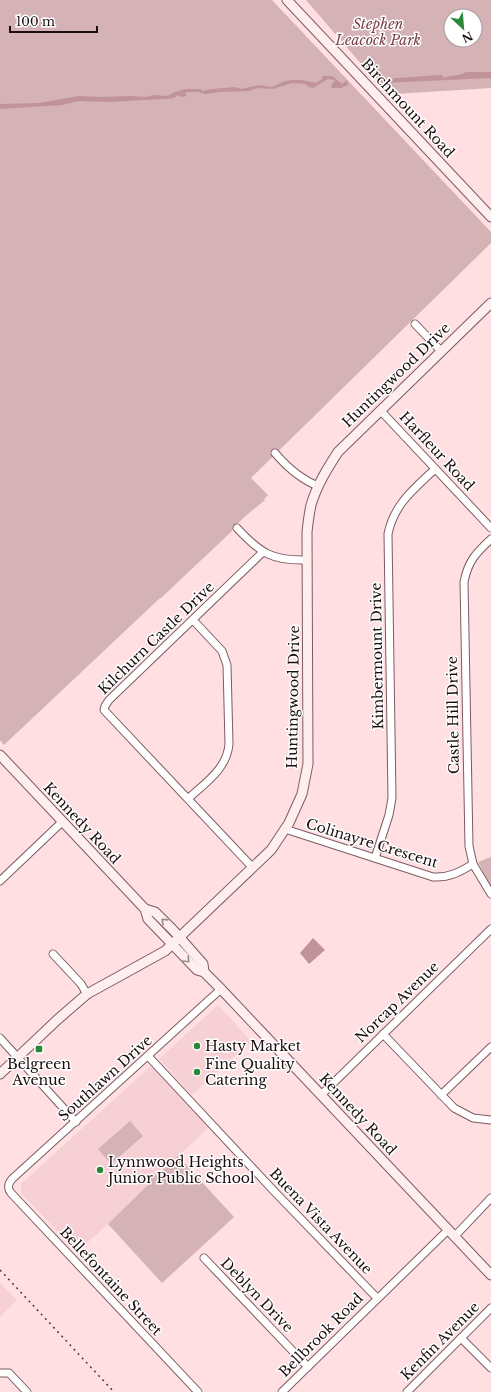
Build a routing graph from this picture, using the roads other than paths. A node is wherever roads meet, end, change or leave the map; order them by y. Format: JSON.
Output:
{"nodes":[{"id":1,"x":288,"y":0,"type":"edge"},
{"id":2,"x":491,"y":217,"type":"edge"},
{"id":3,"x":490,"y":304,"type":"edge"},
{"id":4,"x":415,"y":324,"type":"dead end"},
{"id":5,"x":441,"y":351,"type":"junction"},
{"id":6,"x":380,"y":410,"type":"junction"},
{"id":7,"x":275,"y":453,"type":"dead end"},
{"id":8,"x":436,"y":469,"type":"junction"},
{"id":9,"x":318,"y":486,"type":"junction"},
{"id":10,"x":237,"y":528,"type":"dead end"},
{"id":11,"x":491,"y":528,"type":"edge"},
{"id":12,"x":491,"y":539,"type":"edge"},
{"id":13,"x":263,"y":552,"type":"junction"},
{"id":14,"x":307,"y":560,"type":"junction"},
{"id":15,"x":193,"y":620,"type":"junction"},
{"id":16,"x":0,"y":755,"type":"edge"},
{"id":17,"x":189,"y":798,"type":"junction"},
{"id":18,"x":62,"y":822,"type":"junction"},
{"id":19,"x":285,"y":829,"type":"junction"},
{"id":20,"x":375,"y":858,"type":"junction"},
{"id":21,"x":473,"y":864,"type":"junction"},
{"id":22,"x":253,"y":868,"type":"junction"},
{"id":23,"x":0,"y":881,"type":"edge"},
{"id":24,"x":491,"y":894,"type":"edge"},
{"id":25,"x":144,"y":909,"type":"junction"},
{"id":26,"x":491,"y":929,"type":"edge"},
{"id":27,"x":180,"y":938,"type":"junction"},
{"id":28,"x":172,"y":944,"type":"junction"},
{"id":29,"x":53,"y":954,"type":"dead end"},
{"id":30,"x":204,"y":972,"type":"junction"},
{"id":31,"x":221,"y":989,"type":"junction"},
{"id":32,"x":87,"y":994,"type":"junction"},
{"id":33,"x":383,"y":1034,"type":"junction"},
{"id":34,"x":0,"y":1038,"type":"edge"},
{"id":35,"x":491,"y":1046,"type":"edge"},
{"id":36,"x":148,"y":1056,"type":"junction"},
{"id":37,"x":17,"y":1057,"type":"junction"},
{"id":38,"x":0,"y":1074,"type":"edge"},
{"id":39,"x":321,"y":1095,"type":"junction"},
{"id":40,"x":441,"y":1095,"type":"junction"},
{"id":41,"x":491,"y":1120,"type":"edge"},
{"id":42,"x":76,"y":1122,"type":"junction"},
{"id":43,"x":8,"y":1186,"type":"joint"},
{"id":44,"x":491,"y":1198,"type":"edge"},
{"id":45,"x":451,"y":1233,"type":"junction"},
{"id":46,"x":204,"y":1258,"type":"dead end"},
{"id":47,"x":491,"y":1275,"type":"edge"},
{"id":48,"x":377,"y":1298,"type":"junction"},
{"id":49,"x":491,"y":1308,"type":"edge"},
{"id":50,"x":461,"y":1338,"type":"junction"},
{"id":51,"x":308,"y":1367,"type":"junction"},
{"id":52,"x":491,"y":1368,"type":"edge"},
{"id":53,"x":0,"y":1373,"type":"edge"},
{"id":54,"x":27,"y":1392,"type":"edge"},
{"id":55,"x":198,"y":1392,"type":"edge"},
{"id":56,"x":282,"y":1392,"type":"edge"},
{"id":57,"x":407,"y":1392,"type":"edge"}],
"edges":[{"from":1,"to":2,"type":"main road","name":"Birchmount Road"},
{"from":3,"to":5,"type":"main road","name":"Huntingwood Drive"},
{"from":4,"to":5,"type":"street"},
{"from":5,"to":6,"type":"main road","name":"Huntingwood Drive"},
{"from":6,"to":8,"type":"street","name":"Harfleur Road"},
{"from":6,"to":9,"type":"main road","name":"Huntingwood Drive"},
{"from":7,"to":9,"type":"street"},
{"from":8,"to":11,"type":"street","name":"Harfleur Road"},
{"from":8,"to":20,"type":"street","name":"Kimbermount Drive"},
{"from":9,"to":14,"type":"main road","name":"Huntingwood Drive"},
{"from":10,"to":13,"type":"street"},
{"from":12,"to":21,"type":"street","name":"Castle Hill Drive"},
{"from":13,"to":14,"type":"street"},
{"from":13,"to":15,"type":"street","name":"Kilchurn Castle Drive"},
{"from":14,"to":19,"type":"main road","name":"Huntingwood Drive"},
{"from":15,"to":17,"type":"street"},
{"from":15,"to":17,"type":"street","name":"Kilchurn Castle Drive"},
{"from":16,"to":18,"type":"main road","name":"Kennedy Road"},
{"from":17,"to":22,"type":"street","name":"Kilchurn Castle Drive"},
{"from":18,"to":23,"type":"street"},
{"from":18,"to":25,"type":"main road","name":"Kennedy Road"},
{"from":19,"to":20,"type":"street","name":"Colinayre Crescent"},
{"from":19,"to":22,"type":"main road","name":"Huntingwood Drive"},
{"from":20,"to":21,"type":"street","name":"Colinayre Crescent"},
{"from":21,"to":24,"type":"street","name":"Castle Hill Drive"},
{"from":22,"to":27,"type":"main road","name":"Huntingwood Drive"},
{"from":27,"to":25,"type":"main road","name":"Kennedy Road","one_way":true},
{"from":25,"to":28,"type":"main road","name":"Kennedy Road"},
{"from":26,"to":33,"type":"street","name":"Norcap Avenue"},
{"from":27,"to":28,"type":"main road","name":"Huntingwood Drive"},
{"from":27,"to":30,"type":"main road","name":"Kennedy Road"},
{"from":28,"to":30,"type":"main road","name":"Kennedy Road","one_way":true},
{"from":28,"to":32,"type":"main road","name":"Huntingwood Drive"},
{"from":29,"to":32,"type":"street"},
{"from":30,"to":31,"type":"main road","name":"Kennedy Road"},
{"from":31,"to":36,"type":"street","name":"Southlawn Drive"},
{"from":31,"to":39,"type":"main road","name":"Kennedy Road"},
{"from":32,"to":37,"type":"main road","name":"Huntingwood Drive"},
{"from":33,"to":39,"type":"street","name":"Norcap Avenue"},
{"from":33,"to":40,"type":"street"},
{"from":34,"to":37,"type":"street"},
{"from":35,"to":40,"type":"street"},
{"from":36,"to":42,"type":"street","name":"Southlawn Drive"},
{"from":36,"to":48,"type":"street","name":"Buena Vista Avenue"},
{"from":37,"to":38,"type":"main road","name":"Huntingwood Drive"},
{"from":37,"to":42,"type":"street"},
{"from":39,"to":45,"type":"main road","name":"Kennedy Road"},
{"from":40,"to":41,"type":"street"},
{"from":42,"to":43,"type":"street","name":"Southlawn Drive"},
{"from":43,"to":55,"type":"street","name":"Bellefontaine Street"},
{"from":44,"to":45,"type":"street","name":"Bellbrook Road"},
{"from":45,"to":47,"type":"main road","name":"Kennedy Road"},
{"from":45,"to":48,"type":"street","name":"Bellbrook Road"},
{"from":46,"to":51,"type":"street","name":"Deblyn Drive"},
{"from":48,"to":51,"type":"street","name":"Bellbrook Road"},
{"from":49,"to":50,"type":"street","name":"Kenfin Avenue"},
{"from":50,"to":52,"type":"street"},
{"from":50,"to":57,"type":"street","name":"Kenfin Avenue"},
{"from":51,"to":56,"type":"street","name":"Bellbrook Road"},
{"from":53,"to":54,"type":"street"}]}
